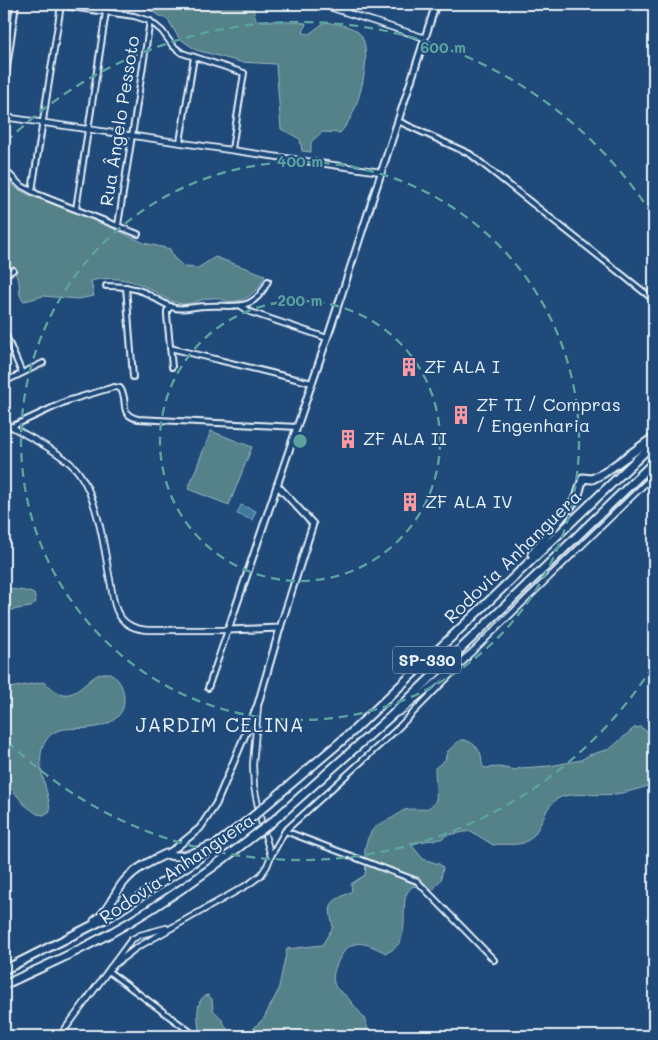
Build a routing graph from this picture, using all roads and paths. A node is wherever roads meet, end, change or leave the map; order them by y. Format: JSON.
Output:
{"nodes":[{"id":1,"x":16,"y":4,"type":"edge"},
{"id":2,"x":50,"y":4,"type":"edge"},
{"id":3,"x":320,"y":4,"type":"edge"},
{"id":4,"x":348,"y":4,"type":"edge"},
{"id":5,"x":436,"y":4,"type":"edge"},
{"id":6,"x":61,"y":5,"type":"junction"},
{"id":7,"x":106,"y":12,"type":"junction"},
{"id":8,"x":346,"y":12,"type":"junction"},
{"id":9,"x":150,"y":21,"type":"junction"},
{"id":10,"x":425,"y":38,"type":"junction"},
{"id":11,"x":194,"y":57,"type":"junction"},
{"id":12,"x":4,"y":88,"type":"edge"},
{"id":13,"x":4,"y":117,"type":"edge"},
{"id":14,"x":398,"y":121,"type":"junction"},
{"id":15,"x":43,"y":122,"type":"junction"},
{"id":16,"x":88,"y":129,"type":"junction"},
{"id":17,"x":132,"y":135,"type":"junction"},
{"id":18,"x":180,"y":142,"type":"junction"},
{"id":19,"x":232,"y":149,"type":"junction"},
{"id":20,"x":4,"y":169,"type":"edge"},
{"id":21,"x":381,"y":172,"type":"junction"},
{"id":22,"x":32,"y":191,"type":"junction"},
{"id":23,"x":76,"y":209,"type":"junction"},
{"id":24,"x":118,"y":225,"type":"junction"},
{"id":25,"x":138,"y":234,"type":"dead end"},
{"id":26,"x":13,"y":270,"type":"dead end"},
{"id":27,"x":4,"y":274,"type":"edge"},
{"id":28,"x":268,"y":281,"type":"dead end"},
{"id":29,"x":106,"y":286,"type":"dead end"},
{"id":30,"x":126,"y":287,"type":"junction"},
{"id":31,"x":654,"y":300,"type":"edge"},
{"id":32,"x":171,"y":306,"type":"junction"},
{"id":33,"x":242,"y":306,"type":"junction"},
{"id":34,"x":4,"y":331,"type":"edge"},
{"id":35,"x":328,"y":338,"type":"junction"},
{"id":36,"x":170,"y":348,"type":"junction"},
{"id":37,"x":43,"y":363,"type":"dead end"},
{"id":38,"x":172,"y":367,"type":"dead end"},
{"id":39,"x":22,"y":372,"type":"junction"},
{"id":40,"x":133,"y":377,"type":"dead end"},
{"id":41,"x":4,"y":382,"type":"edge"},
{"id":42,"x":312,"y":383,"type":"junction"},
{"id":43,"x":4,"y":422,"type":"edge"},
{"id":44,"x":11,"y":426,"type":"junction"},
{"id":45,"x":297,"y":428,"type":"junction"},
{"id":46,"x":654,"y":437,"type":"edge"},
{"id":47,"x":654,"y":443,"type":"edge"},
{"id":48,"x":654,"y":462,"type":"edge"},
{"id":49,"x":654,"y":475,"type":"edge"},
{"id":50,"x":277,"y":484,"type":"junction"},
{"id":51,"x":510,"y":581,"type":"junction"},
{"id":52,"x":280,"y":628,"type":"junction"},
{"id":53,"x":228,"y":630,"type":"junction"},
{"id":54,"x":471,"y":653,"type":"junction"},
{"id":55,"x":208,"y":688,"type":"dead end"},
{"id":56,"x":258,"y":704,"type":"junction"},
{"id":57,"x":390,"y":716,"type":"junction"},
{"id":58,"x":284,"y":830,"type":"junction"},
{"id":59,"x":226,"y":838,"type":"junction"},
{"id":60,"x":166,"y":854,"type":"junction"},
{"id":61,"x":271,"y":856,"type":"junction"},
{"id":62,"x":175,"y":925,"type":"junction"},
{"id":63,"x":77,"y":935,"type":"junction"},
{"id":64,"x":133,"y":939,"type":"junction"},
{"id":65,"x":138,"y":947,"type":"junction"},
{"id":66,"x":494,"y":960,"type":"dead end"},
{"id":67,"x":4,"y":970,"type":"edge"},
{"id":68,"x":109,"y":970,"type":"junction"},
{"id":69,"x":4,"y":985,"type":"edge"},
{"id":70,"x":60,"y":1036,"type":"edge"},
{"id":71,"x":196,"y":1036,"type":"edge"}],
"edges":[{"from":1,"to":12,"type":"street"},
{"from":2,"to":6,"type":"street"},
{"from":3,"to":8,"type":"street"},
{"from":4,"to":8,"type":"street"},
{"from":5,"to":10,"type":"main road"},
{"from":6,"to":7,"type":"street"},
{"from":6,"to":15,"type":"street"},
{"from":7,"to":9,"type":"street"},
{"from":7,"to":16,"type":"street"},
{"from":8,"to":10,"type":"street"},
{"from":9,"to":11,"type":"street"},
{"from":9,"to":17,"type":"street","name":"Rua Ângelo Pessoto"},
{"from":10,"to":14,"type":"main road"},
{"from":11,"to":18,"type":"street"},
{"from":11,"to":19,"type":"street"},
{"from":13,"to":15,"type":"street"},
{"from":14,"to":21,"type":"main road"},
{"from":14,"to":31,"type":"street"},
{"from":15,"to":16,"type":"street"},
{"from":15,"to":22,"type":"street"},
{"from":16,"to":17,"type":"street"},
{"from":16,"to":23,"type":"street"},
{"from":17,"to":18,"type":"street"},
{"from":17,"to":24,"type":"street","name":"Rua Ângelo Pessoto"},
{"from":18,"to":19,"type":"street"},
{"from":19,"to":21,"type":"street"},
{"from":20,"to":22,"type":"street"},
{"from":21,"to":35,"type":"main road"},
{"from":22,"to":23,"type":"street"},
{"from":23,"to":24,"type":"street"},
{"from":24,"to":25,"type":"street"},
{"from":26,"to":27,"type":"street"},
{"from":28,"to":33,"type":"street"},
{"from":29,"to":30,"type":"street"},
{"from":30,"to":32,"type":"street"},
{"from":30,"to":40,"type":"street"},
{"from":32,"to":33,"type":"street"},
{"from":32,"to":36,"type":"street"},
{"from":33,"to":35,"type":"street"},
{"from":34,"to":39,"type":"street"},
{"from":35,"to":42,"type":"main road"},
{"from":36,"to":38,"type":"street"},
{"from":36,"to":42,"type":"street"},
{"from":37,"to":39,"type":"street"},
{"from":39,"to":41,"type":"street"},
{"from":42,"to":45,"type":"main road"},
{"from":43,"to":44,"type":"street"},
{"from":44,"to":45,"type":"street"},
{"from":44,"to":53,"type":"street"},
{"from":45,"to":50,"type":"main road"},
{"from":46,"to":51,"type":"highway"},
{"from":47,"to":51,"type":"highway","name":"Rodovia Anhanguera","number":"SP-330"},
{"from":48,"to":57,"type":"highway","name":"Rodovia Anhanguera","number":"SP-330"},
{"from":49,"to":54,"type":"street"},
{"from":50,"to":52,"type":"main road"},
{"from":50,"to":53,"type":"main road"},
{"from":51,"to":59,"type":"highway","name":"Rodovia Anhanguera","number":"SP-330","bridge":true},
{"from":52,"to":53,"type":"main road"},
{"from":52,"to":56,"type":"main road"},
{"from":53,"to":55,"type":"street"},
{"from":54,"to":57,"type":"street"},
{"from":54,"to":58,"type":"street"},
{"from":56,"to":60,"type":"main road"},
{"from":56,"to":61,"type":"street"},
{"from":57,"to":69,"type":"highway","name":"Rodovia Anhanguera","number":"SP-330","bridge":true},
{"from":58,"to":61,"type":"street"},
{"from":58,"to":66,"type":"street"},
{"from":59,"to":60,"type":"highway"},
{"from":59,"to":63,"type":"highway","name":"Rodovia Anhanguera","number":"SP-330"},
{"from":60,"to":63,"type":"highway"},
{"from":61,"to":62,"type":"street"},
{"from":62,"to":64,"type":"street"},
{"from":62,"to":65,"type":"street"},
{"from":63,"to":67,"type":"highway","name":"Rodovia Anhanguera","number":"SP-330"},
{"from":64,"to":65,"type":"street"},
{"from":64,"to":68,"type":"street"},
{"from":65,"to":68,"type":"street"},
{"from":68,"to":70,"type":"street"},
{"from":68,"to":71,"type":"street"}]}
